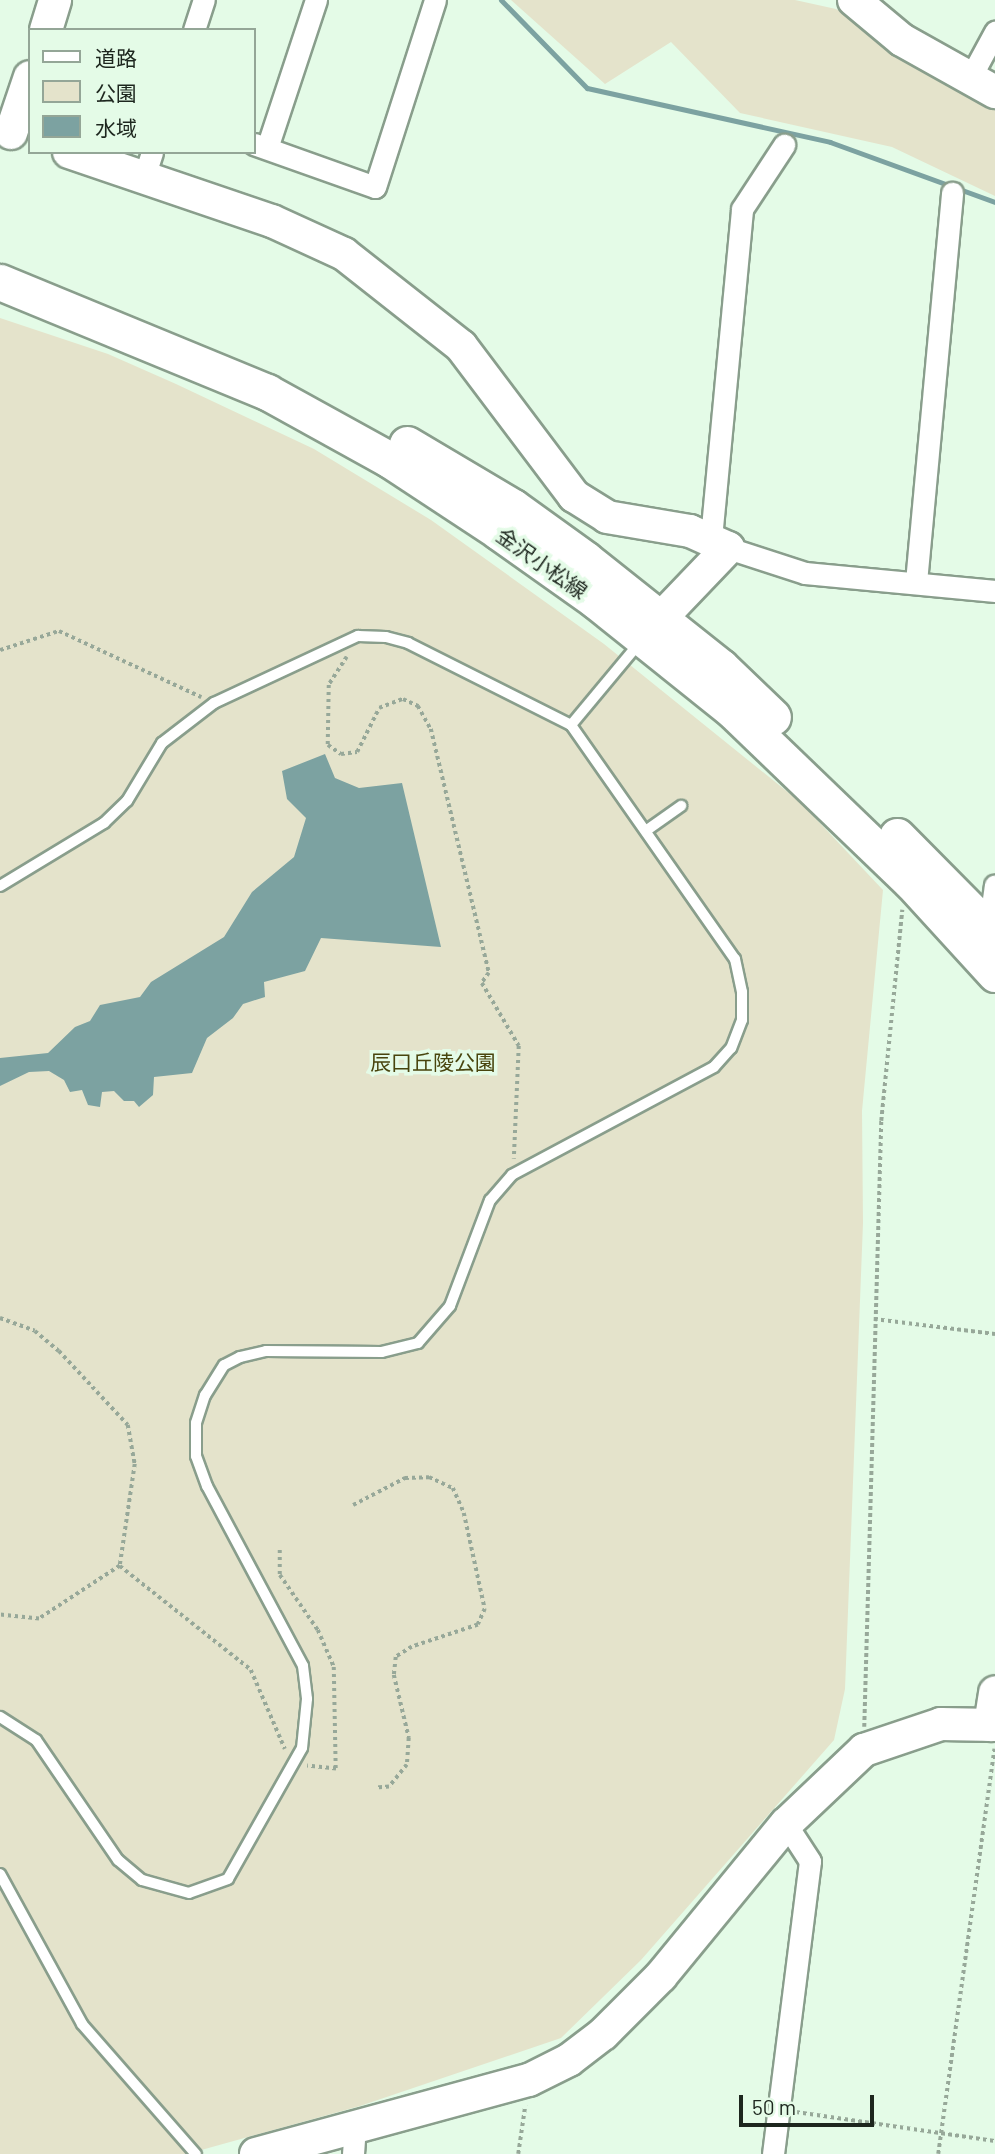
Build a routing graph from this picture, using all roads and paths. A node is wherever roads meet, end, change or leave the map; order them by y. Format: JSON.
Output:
{"nodes":[{"id":1,"x":55,"y":0,"type":"edge"},
{"id":2,"x":204,"y":0,"type":"edge"},
{"id":3,"x":316,"y":0,"type":"edge"},
{"id":4,"x":435,"y":0,"type":"edge"},
{"id":5,"x":854,"y":0,"type":"edge"},
{"id":6,"x":47,"y":28,"type":"edge"},
{"id":7,"x":195,"y":28,"type":"edge"},
{"id":8,"x":995,"y":32,"type":"edge"},
{"id":9,"x":28,"y":84,"type":"edge"},
{"id":10,"x":982,"y":86,"type":"edge"},
{"id":11,"x":14,"y":134,"type":"edge"},
{"id":12,"x":784,"y":145,"type":"dead end"},
{"id":13,"x":260,"y":146,"type":"edge"},
{"id":14,"x":81,"y":154,"type":"edge"},
{"id":15,"x":148,"y":165,"type":"edge"},
{"id":16,"x":952,"y":193,"type":"dead end"},
{"id":17,"x":0,"y":258,"type":"edge"},
{"id":18,"x":0,"y":282,"type":"edge"},
{"id":19,"x":720,"y":543,"type":"junction"},
{"id":20,"x":916,"y":582,"type":"junction"},
{"id":21,"x":995,"y":591,"type":"edge"},
{"id":22,"x":652,"y":629,"type":"junction"},
{"id":23,"x":358,"y":636,"type":"junction"},
{"id":24,"x":0,"y":650,"type":"edge"},
{"id":25,"x":214,"y":703,"type":"junction"},
{"id":26,"x":570,"y":725,"type":"junction"},
{"id":27,"x":681,"y":806,"type":"dead end"},
{"id":28,"x":647,"y":830,"type":"junction"},
{"id":29,"x":910,"y":882,"type":"junction"},
{"id":30,"x":995,"y":885,"type":"edge"},
{"id":31,"x":0,"y":886,"type":"edge"},
{"id":32,"x":992,"y":932,"type":"edge"},
{"id":33,"x":995,"y":974,"type":"edge"},
{"id":34,"x":512,"y":1175,"type":"junction"},
{"id":35,"x":0,"y":1318,"type":"edge"},
{"id":36,"x":874,"y":1319,"type":"junction"},
{"id":37,"x":995,"y":1334,"type":"edge"},
{"id":38,"x":353,"y":1506,"type":"dead end"},
{"id":39,"x":280,"y":1550,"type":"dead end"},
{"id":40,"x":120,"y":1566,"type":"junction"},
{"id":41,"x":0,"y":1615,"type":"edge"},
{"id":42,"x":995,"y":1692,"type":"edge"},
{"id":43,"x":0,"y":1717,"type":"edge"},
{"id":44,"x":993,"y":1731,"type":"edge"},
{"id":45,"x":864,"y":1750,"type":"junction"},
{"id":46,"x":292,"y":1764,"type":"junction"},
{"id":47,"x":376,"y":1788,"type":"dead end"},
{"id":48,"x":786,"y":1824,"type":"junction"},
{"id":49,"x":0,"y":1874,"type":"edge"},
{"id":50,"x":529,"y":2080,"type":"junction"},
{"id":51,"x":780,"y":2110,"type":"junction"},
{"id":52,"x":941,"y":2134,"type":"junction"},
{"id":53,"x":354,"y":2141,"type":"edge"},
{"id":54,"x":995,"y":2141,"type":"edge"},
{"id":55,"x":196,"y":2154,"type":"edge"},
{"id":56,"x":256,"y":2154,"type":"edge"},
{"id":57,"x":518,"y":2154,"type":"edge"},
{"id":58,"x":774,"y":2154,"type":"edge"},
{"id":59,"x":938,"y":2154,"type":"edge"}],
"edges":[{"from":1,"to":6,"type":"street"},
{"from":2,"to":7,"type":"street"},
{"from":3,"to":13,"type":"street"},
{"from":4,"to":13,"type":"street"},
{"from":5,"to":10,"type":"street"},
{"from":8,"to":10,"type":"street"},
{"from":9,"to":11,"type":"street"},
{"from":12,"to":19,"type":"street"},
{"from":14,"to":15,"type":"street"},
{"from":15,"to":19,"type":"street"},
{"from":16,"to":20,"type":"street"},
{"from":17,"to":22,"type":"main road","name":"金沢小松線"},
{"from":18,"to":22,"type":"main road","name":"金沢小松線"},
{"from":19,"to":20,"type":"street"},
{"from":19,"to":22,"type":"street"},
{"from":20,"to":21,"type":"street"},
{"from":22,"to":26,"type":"lane"},
{"from":22,"to":29,"type":"main road","name":"金沢小松線"},
{"from":22,"to":32,"type":"main road","name":"金沢小松線"},
{"from":23,"to":25,"type":"lane"},
{"from":23,"to":26,"type":"lane"},
{"from":23,"to":34,"type":"path"},
{"from":24,"to":25,"type":"path"},
{"from":25,"to":31,"type":"lane"},
{"from":26,"to":28,"type":"lane"},
{"from":27,"to":28,"type":"lane"},
{"from":28,"to":34,"type":"lane"},
{"from":29,"to":33,"type":"main road","name":"金沢小松線"},
{"from":29,"to":36,"type":"path"},
{"from":30,"to":32,"type":"street"},
{"from":34,"to":46,"type":"lane"},
{"from":35,"to":40,"type":"path"},
{"from":36,"to":37,"type":"path"},
{"from":36,"to":45,"type":"path"},
{"from":38,"to":47,"type":"path"},
{"from":39,"to":46,"type":"path"},
{"from":40,"to":41,"type":"path"},
{"from":40,"to":46,"type":"path"},
{"from":42,"to":44,"type":"street"},
{"from":43,"to":46,"type":"lane"},
{"from":44,"to":45,"type":"street"},
{"from":44,"to":52,"type":"path"},
{"from":45,"to":48,"type":"street"},
{"from":48,"to":50,"type":"street"},
{"from":48,"to":51,"type":"street"},
{"from":49,"to":55,"type":"lane"},
{"from":50,"to":53,"type":"street"},
{"from":50,"to":57,"type":"path"},
{"from":51,"to":52,"type":"path"},
{"from":51,"to":58,"type":"street"},
{"from":52,"to":54,"type":"path"},
{"from":52,"to":59,"type":"path"},
{"from":53,"to":56,"type":"street"}]}
